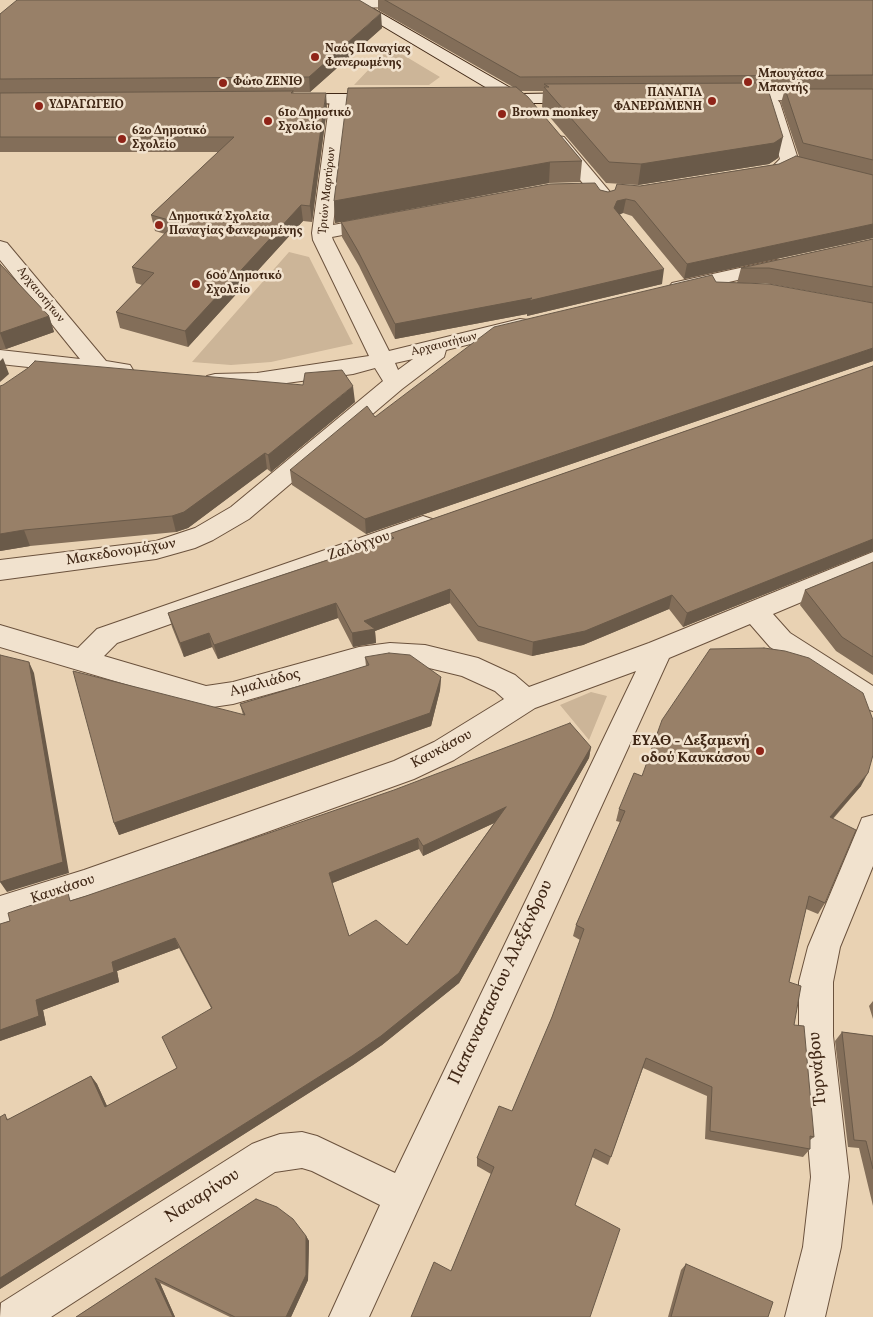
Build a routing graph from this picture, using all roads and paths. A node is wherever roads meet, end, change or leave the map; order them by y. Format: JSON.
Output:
{"nodes":[{"id":1,"x":350,"y":1,"type":"edge"},
{"id":2,"x":430,"y":2,"type":"edge"},
{"id":3,"x":313,"y":3,"type":"edge"},
{"id":4,"x":720,"y":96,"type":"edge"},
{"id":5,"x":769,"y":96,"type":"junction"},
{"id":6,"x":873,"y":96,"type":"edge"},
{"id":7,"x":594,"y":98,"type":"edge"},
{"id":8,"x":269,"y":99,"type":"edge"},
{"id":9,"x":339,"y":99,"type":"junction"},
{"id":10,"x":399,"y":99,"type":"edge"},
{"id":11,"x":478,"y":99,"type":"edge"},
{"id":12,"x":518,"y":99,"type":"junction"},
{"id":13,"x":789,"y":162,"type":"junction"},
{"id":14,"x":807,"y":167,"type":"edge"},
{"id":15,"x":742,"y":177,"type":"edge"},
{"id":16,"x":578,"y":190,"type":"edge"},
{"id":17,"x":397,"y":219,"type":"edge"},
{"id":18,"x":322,"y":234,"type":"junction"},
{"id":19,"x":0,"y":247,"type":"edge"},
{"id":20,"x":799,"y":261,"type":"edge"},
{"id":21,"x":758,"y":290,"type":"edge"},
{"id":22,"x":540,"y":320,"type":"edge"},
{"id":23,"x":446,"y":345,"type":"junction"},
{"id":24,"x":0,"y":357,"type":"edge"},
{"id":25,"x":382,"y":360,"type":"junction"},
{"id":26,"x":40,"y":361,"type":"junction"},
{"id":27,"x":99,"y":367,"type":"junction"},
{"id":28,"x":145,"y":373,"type":"edge"},
{"id":29,"x":199,"y":380,"type":"edge"},
{"id":30,"x":22,"y":381,"type":"edge"},
{"id":31,"x":394,"y":384,"type":"junction"},
{"id":32,"x":445,"y":517,"type":"edge"},
{"id":33,"x":873,"y":561,"type":"edge"},
{"id":34,"x":0,"y":570,"type":"edge"},
{"id":35,"x":756,"y":612,"type":"junction"},
{"id":36,"x":0,"y":636,"type":"edge"},
{"id":37,"x":659,"y":651,"type":"junction"},
{"id":38,"x":82,"y":661,"type":"junction"},
{"id":39,"x":525,"y":700,"type":"junction"},
{"id":40,"x":873,"y":700,"type":"edge"},
{"id":41,"x":873,"y":828,"type":"edge"},
{"id":42,"x":0,"y":911,"type":"edge"},
{"id":43,"x":402,"y":1197,"type":"junction"},
{"id":44,"x":15,"y":1317,"type":"edge"},
{"id":45,"x":349,"y":1317,"type":"edge"},
{"id":46,"x":805,"y":1317,"type":"edge"}],
"edges":[{"from":1,"to":2,"type":"street"},
{"from":1,"to":3,"type":"street"},
{"from":1,"to":12,"type":"street"},
{"from":4,"to":5,"type":"street"},
{"from":5,"to":6,"type":"street"},
{"from":5,"to":13,"type":"street"},
{"from":7,"to":12,"type":"street"},
{"from":8,"to":9,"type":"street"},
{"from":9,"to":10,"type":"street"},
{"from":9,"to":18,"type":"street","name":"Τριών Μαρτύρων"},
{"from":11,"to":12,"type":"street"},
{"from":12,"to":16,"type":"street"},
{"from":13,"to":14,"type":"street"},
{"from":13,"to":15,"type":"street"},
{"from":17,"to":18,"type":"street"},
{"from":18,"to":25,"type":"street","name":"Τριών Μαρτύρων"},
{"from":19,"to":27,"type":"street","name":"Αρχαιοτήτων"},
{"from":20,"to":21,"type":"street"},
{"from":22,"to":23,"type":"street","name":"Αρχαιοτήτων"},
{"from":23,"to":25,"type":"street","name":"Αρχαιοτήτων"},
{"from":23,"to":31,"type":"street","name":"Μακεδονομάχων"},
{"from":24,"to":26,"type":"street"},
{"from":25,"to":29,"type":"street","name":"Αρχαιοτήτων"},
{"from":25,"to":31,"type":"street","name":"Τριών Μαρτύρων"},
{"from":26,"to":27,"type":"street"},
{"from":26,"to":30,"type":"street"},
{"from":27,"to":28,"type":"street"},
{"from":31,"to":34,"type":"street","name":"Μακεδονομάχων"},
{"from":32,"to":38,"type":"street","name":"Ζαλόγγου"},
{"from":33,"to":35,"type":"street","name":"Καυκάσου"},
{"from":35,"to":37,"type":"street","name":"Καυκάσου"},
{"from":35,"to":40,"type":"street"},
{"from":36,"to":38,"type":"street","name":"Αμαλιάδος"},
{"from":37,"to":39,"type":"street","name":"Καυκάσου"},
{"from":37,"to":43,"type":"street","name":"Παπαναστασίου Αλεξάνδρου"},
{"from":38,"to":39,"type":"street","name":"Αμαλιάδος"},
{"from":39,"to":42,"type":"street","name":"Καυκάσου"},
{"from":41,"to":46,"type":"street","name":"Τυρνάβου"},
{"from":43,"to":44,"type":"street","name":"Ναυαρίνου"},
{"from":43,"to":45,"type":"street","name":"Παπαναστασίου Αλεξάνδρου"}]}
